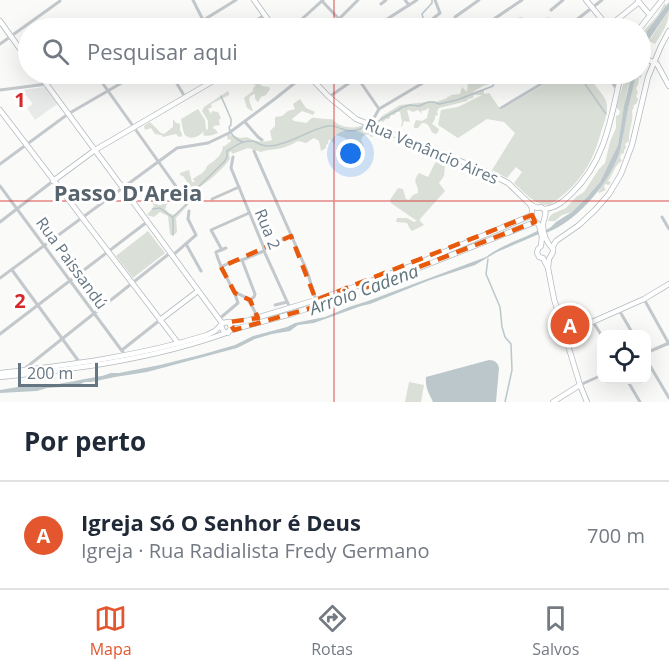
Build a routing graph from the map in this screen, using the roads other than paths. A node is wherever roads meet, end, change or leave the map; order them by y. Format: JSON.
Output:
{"nodes":[{"id":1,"x":193,"y":0,"type":"edge"},
{"id":2,"x":236,"y":0,"type":"edge"},
{"id":3,"x":254,"y":0,"type":"edge"},
{"id":4,"x":358,"y":0,"type":"edge"},
{"id":5,"x":386,"y":0,"type":"edge"},
{"id":6,"x":405,"y":0,"type":"edge"},
{"id":7,"x":417,"y":0,"type":"edge"},
{"id":8,"x":435,"y":0,"type":"edge"},
{"id":9,"x":479,"y":0,"type":"edge"},
{"id":10,"x":522,"y":0,"type":"edge"},
{"id":11,"x":563,"y":0,"type":"edge"},
{"id":12,"x":586,"y":0,"type":"edge"},
{"id":13,"x":602,"y":0,"type":"edge"},
{"id":14,"x":662,"y":0,"type":"edge"},
{"id":15,"x":60,"y":1,"type":"edge"},
{"id":16,"x":322,"y":1,"type":"edge"},
{"id":17,"x":639,"y":1,"type":"edge"},
{"id":18,"x":381,"y":4,"type":"dead end"},
{"id":19,"x":409,"y":5,"type":"junction"},
{"id":20,"x":592,"y":8,"type":"junction"},
{"id":21,"x":551,"y":10,"type":"dead end"},
{"id":22,"x":265,"y":15,"type":"junction"},
{"id":23,"x":650,"y":15,"type":"junction"},
{"id":24,"x":455,"y":17,"type":"dead end"},
{"id":25,"x":36,"y":18,"type":"edge"},
{"id":26,"x":201,"y":18,"type":"edge"},
{"id":27,"x":207,"y":18,"type":"edge"},
{"id":28,"x":260,"y":18,"type":"edge"},
{"id":29,"x":267,"y":18,"type":"edge"},
{"id":30,"x":303,"y":18,"type":"edge"},
{"id":31,"x":338,"y":18,"type":"edge"},
{"id":32,"x":340,"y":18,"type":"edge"},
{"id":33,"x":389,"y":18,"type":"edge"},
{"id":34,"x":434,"y":18,"type":"edge"},
{"id":35,"x":495,"y":18,"type":"edge"},
{"id":36,"x":579,"y":18,"type":"edge"},
{"id":37,"x":600,"y":18,"type":"edge"},
{"id":38,"x":619,"y":18,"type":"edge"},
{"id":39,"x":648,"y":18,"type":"edge"},
{"id":40,"x":0,"y":21,"type":"edge"},
{"id":41,"x":18,"y":31,"type":"edge"},
{"id":42,"x":669,"y":31,"type":"edge"},
{"id":43,"x":11,"y":36,"type":"junction"},
{"id":44,"x":0,"y":44,"type":"edge"},
{"id":45,"x":18,"y":46,"type":"edge"},
{"id":46,"x":651,"y":61,"type":"edge"},
{"id":47,"x":654,"y":62,"type":"junction"},
{"id":48,"x":651,"y":70,"type":"edge"},
{"id":49,"x":47,"y":84,"type":"joint"},
{"id":50,"x":104,"y":84,"type":"edge"},
{"id":51,"x":119,"y":84,"type":"edge"},
{"id":52,"x":177,"y":84,"type":"edge"},
{"id":53,"x":208,"y":84,"type":"edge"},
{"id":54,"x":295,"y":84,"type":"edge"},
{"id":55,"x":317,"y":84,"type":"edge"},
{"id":56,"x":348,"y":84,"type":"edge"},
{"id":57,"x":361,"y":84,"type":"edge"},
{"id":58,"x":421,"y":84,"type":"edge"},
{"id":59,"x":541,"y":84,"type":"edge"},
{"id":60,"x":614,"y":84,"type":"edge"},
{"id":61,"x":619,"y":84,"type":"edge"},
{"id":62,"x":646,"y":84,"type":"edge"},
{"id":63,"x":669,"y":86,"type":"edge"},
{"id":64,"x":618,"y":89,"type":"junction"},
{"id":65,"x":0,"y":90,"type":"edge"},
{"id":66,"x":108,"y":90,"type":"junction"},
{"id":67,"x":329,"y":97,"type":"junction"},
{"id":68,"x":185,"y":98,"type":"junction"},
{"id":69,"x":501,"y":108,"type":"dead end"},
{"id":70,"x":379,"y":109,"type":"junction"},
{"id":71,"x":0,"y":110,"type":"edge"},
{"id":72,"x":68,"y":114,"type":"junction"},
{"id":73,"x":245,"y":122,"type":"junction"},
{"id":74,"x":370,"y":125,"type":"junction"},
{"id":75,"x":135,"y":128,"type":"junction"},
{"id":76,"x":262,"y":140,"type":"dead end"},
{"id":77,"x":27,"y":145,"type":"junction"},
{"id":78,"x":95,"y":150,"type":"junction"},
{"id":79,"x":254,"y":151,"type":"dead end"},
{"id":80,"x":233,"y":157,"type":"dead end"},
{"id":81,"x":159,"y":162,"type":"junction"},
{"id":82,"x":0,"y":164,"type":"edge"},
{"id":83,"x":53,"y":181,"type":"junction"},
{"id":84,"x":0,"y":186,"type":"edge"},
{"id":85,"x":238,"y":187,"type":"junction"},
{"id":86,"x":123,"y":189,"type":"junction"},
{"id":87,"x":180,"y":192,"type":"dead end"},
{"id":88,"x":212,"y":199,"type":"dead end"},
{"id":89,"x":17,"y":208,"type":"junction"},
{"id":90,"x":544,"y":209,"type":"junction"},
{"id":91,"x":189,"y":211,"type":"dead end"},
{"id":92,"x":534,"y":212,"type":"junction"},
{"id":93,"x":249,"y":213,"type":"junction"},
{"id":94,"x":662,"y":217,"type":"dead end"},
{"id":95,"x":82,"y":218,"type":"junction"},
{"id":96,"x":0,"y":222,"type":"edge"},
{"id":97,"x":147,"y":222,"type":"junction"},
{"id":98,"x":539,"y":225,"type":"junction"},
{"id":99,"x":669,"y":229,"type":"edge"},
{"id":100,"x":291,"y":236,"type":"junction"},
{"id":101,"x":543,"y":237,"type":"junction"},
{"id":102,"x":186,"y":244,"type":"junction"},
{"id":103,"x":45,"y":246,"type":"junction"},
{"id":104,"x":541,"y":246,"type":"junction"},
{"id":105,"x":550,"y":247,"type":"junction"},
{"id":106,"x":264,"y":249,"type":"junction"},
{"id":107,"x":107,"y":251,"type":"junction"},
{"id":108,"x":171,"y":255,"type":"junction"},
{"id":109,"x":549,"y":257,"type":"junction"},
{"id":110,"x":543,"y":258,"type":"junction"},
{"id":111,"x":242,"y":260,"type":"junction"},
{"id":112,"x":221,"y":267,"type":"junction"},
{"id":113,"x":548,"y":268,"type":"junction"},
{"id":114,"x":11,"y":270,"type":"junction"},
{"id":115,"x":201,"y":271,"type":"dead end"},
{"id":116,"x":0,"y":278,"type":"edge"},
{"id":117,"x":70,"y":279,"type":"junction"},
{"id":118,"x":132,"y":283,"type":"junction"},
{"id":119,"x":669,"y":284,"type":"edge"},
{"id":120,"x":198,"y":291,"type":"junction"},
{"id":121,"x":235,"y":293,"type":"junction"},
{"id":122,"x":644,"y":299,"type":"junction"},
{"id":123,"x":250,"y":300,"type":"junction"},
{"id":124,"x":316,"y":300,"type":"junction"},
{"id":125,"x":37,"y":305,"type":"junction"},
{"id":126,"x":275,"y":305,"type":"dead end"},
{"id":127,"x":289,"y":305,"type":"junction"},
{"id":128,"x":619,"y":310,"type":"junction"},
{"id":129,"x":94,"y":313,"type":"junction"},
{"id":130,"x":257,"y":317,"type":"junction"},
{"id":131,"x":160,"y":320,"type":"junction"},
{"id":132,"x":229,"y":322,"type":"junction"},
{"id":133,"x":593,"y":322,"type":"junction"},
{"id":134,"x":220,"y":323,"type":"junction"},
{"id":135,"x":598,"y":330,"type":"edge"},
{"id":136,"x":631,"y":330,"type":"edge"},
{"id":137,"x":228,"y":331,"type":"junction"},
{"id":138,"x":0,"y":334,"type":"edge"},
{"id":139,"x":565,"y":334,"type":"junction"},
{"id":140,"x":62,"y":339,"type":"junction"},
{"id":141,"x":178,"y":343,"type":"junction"},
{"id":142,"x":669,"y":343,"type":"edge"},
{"id":143,"x":651,"y":351,"type":"edge"},
{"id":144,"x":123,"y":353,"type":"junction"},
{"id":145,"x":80,"y":363,"type":"junction"},
{"id":146,"x":651,"y":367,"type":"edge"},
{"id":147,"x":22,"y":370,"type":"junction"},
{"id":148,"x":0,"y":375,"type":"edge"},
{"id":149,"x":597,"y":377,"type":"edge"},
{"id":150,"x":629,"y":384,"type":"edge"},
{"id":151,"x":580,"y":385,"type":"junction"},
{"id":152,"x":669,"y":398,"type":"edge"},
{"id":153,"x":553,"y":402,"type":"edge"},
{"id":154,"x":587,"y":402,"type":"edge"},
{"id":155,"x":640,"y":402,"type":"edge"}],
"edges":[{"from":1,"to":26,"type":"street"},
{"from":2,"to":27,"type":"street"},
{"from":3,"to":22,"type":"main road"},
{"from":4,"to":32,"type":"street"},
{"from":5,"to":18,"type":"street"},
{"from":6,"to":19,"type":"street"},
{"from":7,"to":19,"type":"street"},
{"from":8,"to":34,"type":"street"},
{"from":9,"to":24,"type":"street"},
{"from":10,"to":35,"type":"street"},
{"from":11,"to":21,"type":"street"},
{"from":12,"to":20,"type":"main road"},
{"from":13,"to":20,"type":"street"},
{"from":14,"to":23,"type":"main road"},
{"from":15,"to":25,"type":"street"},
{"from":16,"to":30,"type":"street"},
{"from":16,"to":31,"type":"street"},
{"from":17,"to":23,"type":"main road"},
{"from":17,"to":38,"type":"main road"},
{"from":19,"to":33,"type":"street"},
{"from":20,"to":36,"type":"street"},
{"from":20,"to":37,"type":"main road"},
{"from":22,"to":28,"type":"street"},
{"from":22,"to":29,"type":"main road"},
{"from":23,"to":39,"type":"main road"},
{"from":40,"to":43,"type":"main road"},
{"from":41,"to":43,"type":"street"},
{"from":42,"to":47,"type":"main road"},
{"from":43,"to":44,"type":"street"},
{"from":43,"to":45,"type":"main road"},
{"from":46,"to":47,"type":"main road"},
{"from":47,"to":48,"type":"main road"},
{"from":47,"to":63,"type":"main road"},
{"from":49,"to":65,"type":"street"},
{"from":49,"to":72,"type":"main road"},
{"from":50,"to":66,"type":"street"},
{"from":51,"to":66,"type":"street"},
{"from":52,"to":68,"type":"street"},
{"from":53,"to":68,"type":"main road"},
{"from":54,"to":73,"type":"street"},
{"from":55,"to":67,"type":"main road","name":"Rua Venâncio Aires"},
{"from":56,"to":67,"type":"street"},
{"from":57,"to":70,"type":"street"},
{"from":58,"to":70,"type":"street"},
{"from":59,"to":69,"type":"street"},
{"from":60,"to":64,"type":"street"},
{"from":61,"to":64,"type":"main road"},
{"from":62,"to":105,"type":"main road"},
{"from":64,"to":90,"type":"main road"},
{"from":66,"to":72,"type":"street"},
{"from":66,"to":75,"type":"street"},
{"from":67,"to":74,"type":"main road","name":"Rua Venâncio Aires"},
{"from":68,"to":75,"type":"main road"},
{"from":70,"to":74,"type":"street"},
{"from":71,"to":77,"type":"main road"},
{"from":72,"to":77,"type":"street"},
{"from":72,"to":78,"type":"main road"},
{"from":73,"to":76,"type":"street"},
{"from":73,"to":81,"type":"street"},
{"from":74,"to":92,"type":"main road","name":"Rua Venâncio Aires"},
{"from":75,"to":78,"type":"main road"},
{"from":75,"to":81,"type":"street"},
{"from":77,"to":82,"type":"street"},
{"from":77,"to":83,"type":"main road"},
{"from":78,"to":83,"type":"main road"},
{"from":78,"to":86,"type":"main road"},
{"from":79,"to":100,"type":"street"},
{"from":80,"to":85,"type":"street","name":"Rua 2"},
{"from":81,"to":86,"type":"street"},
{"from":81,"to":87,"type":"street"},
{"from":83,"to":89,"type":"street"},
{"from":83,"to":95,"type":"main road"},
{"from":84,"to":89,"type":"street","name":"Rua Paissandú"},
{"from":85,"to":88,"type":"street"},
{"from":85,"to":93,"type":"street","name":"Rua 2"},
{"from":86,"to":95,"type":"street"},
{"from":86,"to":97,"type":"main road"},
{"from":89,"to":96,"type":"street"},
{"from":89,"to":103,"type":"street","name":"Rua Paissandú"},
{"from":90,"to":92,"type":"main road"},
{"from":90,"to":98,"type":"main road"},
{"from":91,"to":102,"type":"street"},
{"from":92,"to":98,"type":"main road"},
{"from":92,"to":124,"type":"main road"},
{"from":93,"to":106,"type":"street","name":"Rua 2"},
{"from":93,"to":112,"type":"street"},
{"from":94,"to":99,"type":"street"},
{"from":95,"to":103,"type":"street"},
{"from":95,"to":107,"type":"main road"},
{"from":97,"to":107,"type":"street"},
{"from":97,"to":108,"type":"main road"},
{"from":98,"to":101,"type":"main road"},
{"from":98,"to":137,"type":"main road"},
{"from":100,"to":106,"type":"street"},
{"from":100,"to":124,"type":"street"},
{"from":101,"to":104,"type":"main road"},
{"from":101,"to":105,"type":"main road"},
{"from":102,"to":108,"type":"street"},
{"from":102,"to":115,"type":"street"},
{"from":103,"to":114,"type":"street"},
{"from":103,"to":117,"type":"street","name":"Rua Paissandú"},
{"from":104,"to":105,"type":"main road"},
{"from":104,"to":110,"type":"main road"},
{"from":105,"to":109,"type":"main road"},
{"from":106,"to":111,"type":"street"},
{"from":106,"to":127,"type":"street","name":"Rua 2"},
{"from":107,"to":117,"type":"street"},
{"from":107,"to":118,"type":"main road"},
{"from":108,"to":118,"type":"street"},
{"from":108,"to":120,"type":"main road"},
{"from":109,"to":110,"type":"main road"},
{"from":109,"to":113,"type":"main road"},
{"from":110,"to":113,"type":"main road"},
{"from":111,"to":112,"type":"street"},
{"from":111,"to":123,"type":"street"},
{"from":112,"to":121,"type":"street"},
{"from":113,"to":139,"type":"main road"},
{"from":114,"to":116,"type":"street"},
{"from":114,"to":125,"type":"street"},
{"from":117,"to":125,"type":"street"},
{"from":117,"to":129,"type":"street","name":"Rua Paissandú"},
{"from":118,"to":129,"type":"street"},
{"from":118,"to":131,"type":"main road"},
{"from":119,"to":122,"type":"main road"},
{"from":120,"to":131,"type":"main road"},
{"from":120,"to":134,"type":"main road"},
{"from":121,"to":123,"type":"street"},
{"from":121,"to":134,"type":"street"},
{"from":122,"to":128,"type":"main road"},
{"from":122,"to":142,"type":"street"},
{"from":123,"to":130,"type":"street"},
{"from":124,"to":127,"type":"main road"},
{"from":125,"to":138,"type":"street"},
{"from":125,"to":140,"type":"street"},
{"from":126,"to":127,"type":"street"},
{"from":127,"to":130,"type":"main road"},
{"from":128,"to":133,"type":"main road"},
{"from":128,"to":136,"type":"street"},
{"from":129,"to":140,"type":"street"},
{"from":129,"to":144,"type":"street","name":"Rua Paissandú"},
{"from":130,"to":132,"type":"main road"},
{"from":131,"to":141,"type":"main road"},
{"from":131,"to":144,"type":"street"},
{"from":132,"to":134,"type":"main road"},
{"from":132,"to":137,"type":"main road"},
{"from":133,"to":135,"type":"street"},
{"from":133,"to":139,"type":"main road"},
{"from":134,"to":137,"type":"main road"},
{"from":134,"to":141,"type":"main road"},
{"from":137,"to":148,"type":"main road"},
{"from":139,"to":151,"type":"main road"},
{"from":140,"to":145,"type":"street"},
{"from":140,"to":147,"type":"street"},
{"from":141,"to":144,"type":"main road"},
{"from":142,"to":143,"type":"street"},
{"from":144,"to":145,"type":"main road"},
{"from":145,"to":147,"type":"main road"},
{"from":146,"to":152,"type":"street"},
{"from":147,"to":148,"type":"main road"},
{"from":149,"to":151,"type":"street"},
{"from":150,"to":155,"type":"street"},
{"from":151,"to":153,"type":"main road"},
{"from":151,"to":154,"type":"main road"}]}
